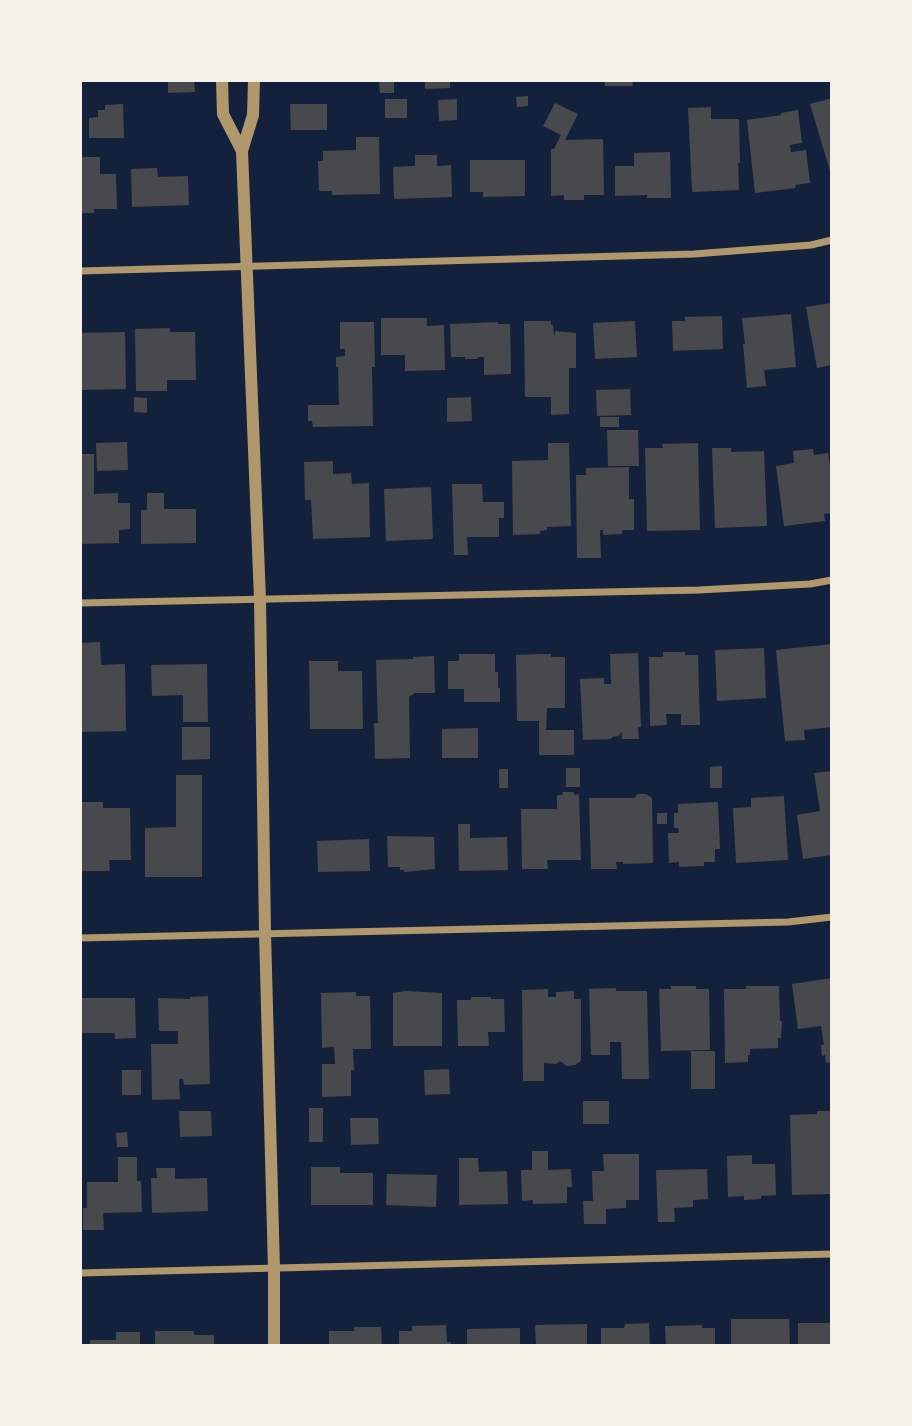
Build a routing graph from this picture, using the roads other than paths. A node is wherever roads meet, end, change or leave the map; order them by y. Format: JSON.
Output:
{"nodes":[{"id":1,"x":222,"y":80,"type":"edge"},
{"id":2,"x":254,"y":80,"type":"edge"},
{"id":3,"x":242,"y":151,"type":"junction"},
{"id":4,"x":831,"y":240,"type":"edge"},
{"id":5,"x":248,"y":267,"type":"junction"},
{"id":6,"x":80,"y":271,"type":"edge"},
{"id":7,"x":831,"y":580,"type":"edge"},
{"id":8,"x":260,"y":599,"type":"junction"},
{"id":9,"x":80,"y":603,"type":"edge"},
{"id":10,"x":831,"y":917,"type":"edge"},
{"id":11,"x":265,"y":933,"type":"junction"},
{"id":12,"x":80,"y":937,"type":"edge"},
{"id":13,"x":831,"y":1254,"type":"edge"},
{"id":14,"x":274,"y":1269,"type":"junction"},
{"id":15,"x":80,"y":1273,"type":"edge"},
{"id":16,"x":274,"y":1346,"type":"edge"}],
"edges":[{"from":1,"to":3,"type":"street"},
{"from":2,"to":3,"type":"street"},
{"from":3,"to":5,"type":"street"},
{"from":4,"to":5,"type":"street"},
{"from":5,"to":6,"type":"street"},
{"from":5,"to":8,"type":"street"},
{"from":7,"to":8,"type":"street"},
{"from":8,"to":9,"type":"street"},
{"from":8,"to":11,"type":"street"},
{"from":10,"to":11,"type":"street"},
{"from":11,"to":12,"type":"street"},
{"from":11,"to":14,"type":"street"},
{"from":13,"to":14,"type":"street"},
{"from":14,"to":15,"type":"street"},
{"from":14,"to":16,"type":"street"}]}
